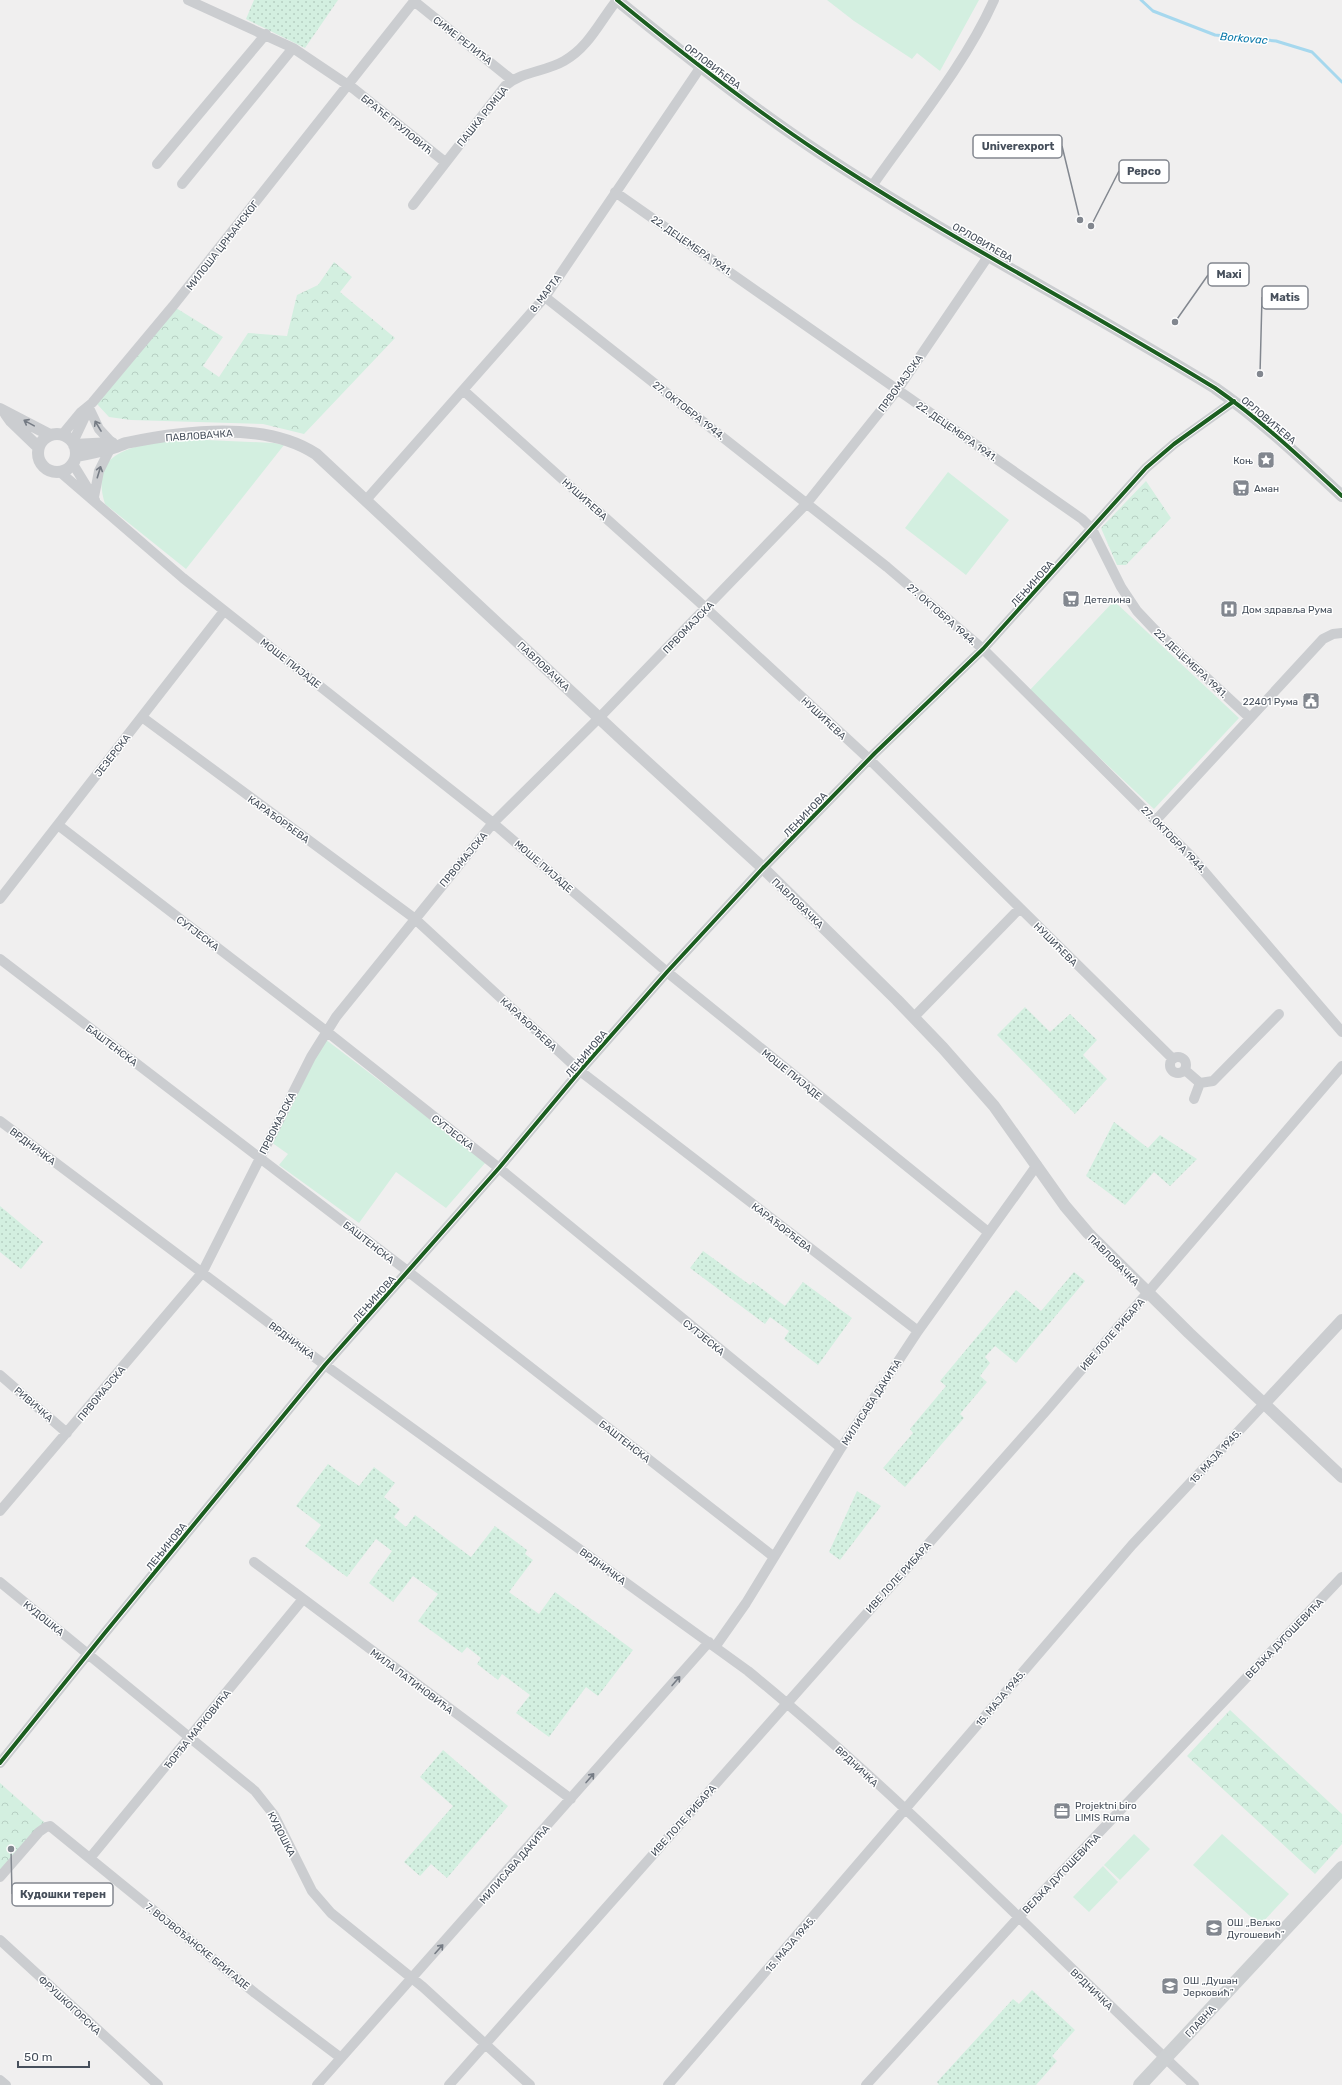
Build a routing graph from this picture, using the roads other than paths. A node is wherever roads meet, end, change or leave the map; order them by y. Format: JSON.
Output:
{"nodes":[{"id":1,"x":188,"y":0,"type":"edge"},
{"id":2,"x":617,"y":0,"type":"edge"},
{"id":3,"x":994,"y":0,"type":"edge"},
{"id":4,"x":414,"y":1,"type":"edge"},
{"id":5,"x":266,"y":34,"type":"junction"},
{"id":6,"x":294,"y":48,"type":"junction"},
{"id":7,"x":700,"y":68,"type":"junction"},
{"id":8,"x":512,"y":80,"type":"junction"},
{"id":9,"x":349,"y":85,"type":"junction"},
{"id":10,"x":445,"y":162,"type":"junction"},
{"id":11,"x":157,"y":164,"type":"dead end"},
{"id":12,"x":182,"y":184,"type":"dead end"},
{"id":13,"x":872,"y":186,"type":"junction"},
{"id":14,"x":615,"y":192,"type":"junction"},
{"id":15,"x":413,"y":205,"type":"dead end"},
{"id":16,"x":989,"y":255,"type":"junction"},
{"id":17,"x":545,"y":296,"type":"junction"},
{"id":18,"x":898,"y":389,"type":"junction"},
{"id":19,"x":463,"y":390,"type":"junction"},
{"id":20,"x":1234,"y":401,"type":"junction"},
{"id":21,"x":91,"y":406,"type":"junction"},
{"id":22,"x":3,"y":411,"type":"edge"},
{"id":23,"x":56,"y":435,"type":"junction"},
{"id":24,"x":114,"y":446,"type":"junction"},
{"id":25,"x":38,"y":447,"type":"junction"},
{"id":26,"x":74,"y":452,"type":"junction"},
{"id":27,"x":60,"y":472,"type":"junction"},
{"id":28,"x":1342,"y":496,"type":"edge"},
{"id":29,"x":95,"y":500,"type":"junction"},
{"id":30,"x":366,"y":500,"type":"junction"},
{"id":31,"x":807,"y":503,"type":"junction"},
{"id":32,"x":1092,"y":529,"type":"junction"},
{"id":33,"x":706,"y":608,"type":"junction"},
{"id":34,"x":224,"y":610,"type":"junction"},
{"id":35,"x":1342,"y":633,"type":"edge"},
{"id":36,"x":983,"y":649,"type":"junction"},
{"id":37,"x":142,"y":717,"type":"junction"},
{"id":38,"x":599,"y":718,"type":"junction"},
{"id":39,"x":1250,"y":718,"type":"junction"},
{"id":40,"x":869,"y":759,"type":"junction"},
{"id":41,"x":1156,"y":820,"type":"junction"},
{"id":42,"x":493,"y":823,"type":"junction"},
{"id":43,"x":58,"y":825,"type":"junction"},
{"id":44,"x":763,"y":868,"type":"junction"},
{"id":45,"x":0,"y":899,"type":"edge"},
{"id":46,"x":1020,"y":908,"type":"junction"},
{"id":47,"x":414,"y":918,"type":"junction"},
{"id":48,"x":0,"y":959,"type":"edge"},
{"id":49,"x":667,"y":972,"type":"junction"},
{"id":50,"x":1279,"y":1014,"type":"dead end"},
{"id":51,"x":914,"y":1017,"type":"junction"},
{"id":52,"x":326,"y":1031,"type":"junction"},
{"id":53,"x":1342,"y":1032,"type":"edge"},
{"id":54,"x":1342,"y":1066,"type":"edge"},
{"id":55,"x":580,"y":1071,"type":"junction"},
{"id":56,"x":1200,"y":1083,"type":"junction"},
{"id":57,"x":1194,"y":1099,"type":"dead end"},
{"id":58,"x":0,"y":1121,"type":"edge"},
{"id":59,"x":259,"y":1157,"type":"junction"},
{"id":60,"x":1037,"y":1165,"type":"junction"},
{"id":61,"x":499,"y":1168,"type":"junction"},
{"id":62,"x":988,"y":1232,"type":"junction"},
{"id":63,"x":408,"y":1272,"type":"junction"},
{"id":64,"x":202,"y":1273,"type":"junction"},
{"id":65,"x":1148,"y":1292,"type":"junction"},
{"id":66,"x":1342,"y":1320,"type":"edge"},
{"id":67,"x":918,"y":1331,"type":"junction"},
{"id":68,"x":325,"y":1365,"type":"junction"},
{"id":69,"x":0,"y":1375,"type":"edge"},
{"id":70,"x":1264,"y":1404,"type":"junction"},
{"id":71,"x":67,"y":1433,"type":"junction"},
{"id":72,"x":841,"y":1448,"type":"junction"},
{"id":73,"x":1342,"y":1477,"type":"edge"},
{"id":74,"x":0,"y":1511,"type":"edge"},
{"id":75,"x":774,"y":1557,"type":"junction"},
{"id":76,"x":254,"y":1562,"type":"dead end"},
{"id":77,"x":1342,"y":1577,"type":"edge"},
{"id":78,"x":0,"y":1582,"type":"edge"},
{"id":79,"x":303,"y":1599,"type":"junction"},
{"id":80,"x":712,"y":1644,"type":"junction"},
{"id":81,"x":88,"y":1654,"type":"junction"},
{"id":82,"x":787,"y":1702,"type":"junction"},
{"id":83,"x":191,"y":1738,"type":"junction"},
{"id":84,"x":0,"y":1764,"type":"edge"},
{"id":85,"x":571,"y":1799,"type":"junction"},
{"id":86,"x":906,"y":1810,"type":"junction"},
{"id":87,"x":90,"y":1858,"type":"junction"},
{"id":88,"x":1342,"y":1868,"type":"edge"},
{"id":89,"x":0,"y":1877,"type":"edge"},
{"id":90,"x":1018,"y":1918,"type":"junction"},
{"id":91,"x":0,"y":1940,"type":"edge"},
{"id":92,"x":413,"y":1978,"type":"junction"},
{"id":93,"x":485,"y":2044,"type":"junction"},
{"id":94,"x":341,"y":2058,"type":"junction"},
{"id":95,"x":1165,"y":2058,"type":"junction"},
{"id":96,"x":0,"y":2080,"type":"edge"},
{"id":97,"x":6,"y":2085,"type":"edge"},
{"id":98,"x":158,"y":2085,"type":"edge"},
{"id":99,"x":317,"y":2085,"type":"edge"},
{"id":100,"x":449,"y":2085,"type":"edge"},
{"id":101,"x":530,"y":2085,"type":"edge"},
{"id":102,"x":668,"y":2085,"type":"edge"},
{"id":103,"x":866,"y":2085,"type":"edge"},
{"id":104,"x":1140,"y":2085,"type":"edge"},
{"id":105,"x":1194,"y":2085,"type":"edge"}],
"edges":[{"from":1,"to":5,"type":"street"},
{"from":2,"to":7,"type":"street","name":"ОРЛОВИЋЕВА"},
{"from":2,"to":8,"type":"street","name":"ПАШКА РОМЦА"},
{"from":3,"to":13,"type":"street"},
{"from":4,"to":8,"type":"street","name":"СИМЕ РЕЛИЋА"},
{"from":4,"to":9,"type":"street","name":"МИЛОША ЦРЊАНСКОГ"},
{"from":5,"to":6,"type":"street"},
{"from":5,"to":11,"type":"street"},
{"from":6,"to":9,"type":"street"},
{"from":6,"to":12,"type":"street"},
{"from":7,"to":13,"type":"street","name":"ОРЛОВИЋЕВА"},
{"from":7,"to":14,"type":"street","name":"8. МАРТА"},
{"from":8,"to":10,"type":"street","name":"ПАШКА РОМЦА"},
{"from":9,"to":10,"type":"street","name":"БРАЋЕ ГРУЛОВИЋ"},
{"from":9,"to":21,"type":"street","name":"МИЛОША ЦРЊАНСКОГ"},
{"from":10,"to":15,"type":"street","name":"ПАШКА РОМЦА"},
{"from":13,"to":16,"type":"street","name":"ОРЛОВИЋЕВА"},
{"from":14,"to":17,"type":"street","name":"8. МАРТА"},
{"from":14,"to":18,"type":"street","name":"22. ДЕЦЕМБРА 1941."},
{"from":16,"to":18,"type":"street","name":"ПРВОМАЈСКА"},
{"from":16,"to":20,"type":"street","name":"ОРЛОВИЋЕВА"},
{"from":17,"to":19,"type":"street","name":"8. МАРТА"},
{"from":17,"to":31,"type":"street","name":"27. ОКТОБРА 1944."},
{"from":18,"to":31,"type":"street","name":"ПРВОМАЈСКА"},
{"from":18,"to":32,"type":"street","name":"22. ДЕЦЕМБРА 1941."},
{"from":19,"to":30,"type":"street","name":"8. МАРТА"},
{"from":19,"to":33,"type":"street","name":"НУШИЋЕВА"},
{"from":20,"to":28,"type":"street","name":"ОРЛОВИЋЕВА"},
{"from":20,"to":32,"type":"street","name":"ЛЕЊИНОВА"},
{"from":21,"to":23,"type":"street","name":"МИЛОША ЦРЊАНСКОГ"},
{"from":24,"to":21,"type":"street","one_way":true},
{"from":21,"to":26,"type":"street","name":"МИЛОША ЦРЊАНСКОГ"},
{"from":23,"to":22,"type":"street","one_way":true},
{"from":22,"to":25,"type":"street"},
{"from":23,"to":25,"type":"street"},
{"from":23,"to":26,"type":"street"},
{"from":24,"to":26,"type":"street","name":"ПАВЛОВАЧКА"},
{"from":29,"to":24,"type":"street","one_way":true},
{"from":24,"to":30,"type":"street","name":"ПАВЛОВАЧКА"},
{"from":25,"to":27,"type":"street"},
{"from":26,"to":27,"type":"street","name":"ПАВЛОВАЧКА"},
{"from":26,"to":29,"type":"street","name":"МОШЕ ПИЈАДЕ"},
{"from":27,"to":29,"type":"street","name":"МОШЕ ПИЈАДЕ"},
{"from":29,"to":34,"type":"street","name":"МОШЕ ПИЈАДЕ"},
{"from":30,"to":38,"type":"street","name":"ПАВЛОВАЧКА"},
{"from":31,"to":33,"type":"street","name":"ПРВОМАЈСКА"},
{"from":31,"to":36,"type":"street","name":"27. ОКТОБРА 1944."},
{"from":32,"to":36,"type":"street","name":"ЛЕЊИНОВА"},
{"from":32,"to":39,"type":"street","name":"22. ДЕЦЕМБРА 1941."},
{"from":33,"to":38,"type":"street","name":"ПРВОМАЈСКА"},
{"from":33,"to":40,"type":"street","name":"НУШИЋЕВА"},
{"from":34,"to":37,"type":"street","name":"ЈЕЗЕРСКА"},
{"from":34,"to":42,"type":"street","name":"МОШЕ ПИЈАДЕ"},
{"from":35,"to":39,"type":"street"},
{"from":36,"to":40,"type":"street","name":"ЛЕЊИНОВА"},
{"from":36,"to":41,"type":"street","name":"27. ОКТОБРА 1944."},
{"from":37,"to":43,"type":"street","name":"ЈЕЗЕРСКА"},
{"from":37,"to":47,"type":"street","name":"КАРАЂОРЂЕВА"},
{"from":38,"to":42,"type":"street","name":"ПРВОМАЈСКА"},
{"from":38,"to":44,"type":"street","name":"ПАВЛОВАЧКА"},
{"from":39,"to":41,"type":"street"},
{"from":40,"to":44,"type":"street","name":"ЛЕЊИНОВА"},
{"from":40,"to":46,"type":"street","name":"НУШИЋЕВА"},
{"from":41,"to":53,"type":"street","name":"27. ОКТОБРА 1944."},
{"from":42,"to":47,"type":"street","name":"ПРВОМАЈСКА"},
{"from":42,"to":49,"type":"street","name":"МОШЕ ПИЈАДЕ"},
{"from":43,"to":45,"type":"street","name":"ЈЕЗЕРСКА"},
{"from":43,"to":52,"type":"street","name":"СУТЈЕСКА"},
{"from":44,"to":49,"type":"street","name":"ЛЕЊИНОВА"},
{"from":44,"to":51,"type":"street","name":"ПАВЛОВАЧКА"},
{"from":46,"to":51,"type":"street"},
{"from":46,"to":56,"type":"street","name":"НУШИЋЕВА"},
{"from":47,"to":52,"type":"street","name":"ПРВОМАЈСКА"},
{"from":47,"to":55,"type":"street","name":"КАРАЂОРЂЕВА"},
{"from":48,"to":59,"type":"street","name":"БАШТЕНСКА"},
{"from":49,"to":55,"type":"street","name":"ЛЕЊИНОВА"},
{"from":49,"to":62,"type":"street","name":"МОШЕ ПИЈАДЕ"},
{"from":50,"to":56,"type":"street"},
{"from":51,"to":60,"type":"street","name":"ПАВЛОВАЧКА"},
{"from":52,"to":59,"type":"street","name":"ПРВОМАЈСКА"},
{"from":52,"to":61,"type":"street","name":"СУТЈЕСКА"},
{"from":54,"to":65,"type":"street","name":"ИВЕ ЛОЛЕ РИБАРА"},
{"from":55,"to":61,"type":"street","name":"ЛЕЊИНОВА"},
{"from":55,"to":67,"type":"street","name":"КАРАЂОРЂЕВА"},
{"from":56,"to":57,"type":"street"},
{"from":58,"to":64,"type":"street","name":"ВРДНИЧКА"},
{"from":59,"to":63,"type":"street","name":"БАШТЕНСКА"},
{"from":59,"to":64,"type":"street","name":"ПРВОМАЈСКА"},
{"from":60,"to":62,"type":"street","name":"МИЛИСАВА ДАКИЋА"},
{"from":60,"to":65,"type":"street","name":"ПАВЛОВАЧКА"},
{"from":61,"to":63,"type":"street","name":"ЛЕЊИНОВА"},
{"from":61,"to":72,"type":"street","name":"СУТЈЕСКА"},
{"from":62,"to":67,"type":"street","name":"МИЛИСАВА ДАКИЋА"},
{"from":63,"to":68,"type":"street","name":"ЛЕЊИНОВА"},
{"from":63,"to":75,"type":"street","name":"БАШТЕНСКА"},
{"from":64,"to":68,"type":"street","name":"ВРДНИЧКА"},
{"from":64,"to":71,"type":"street","name":"ПРВОМАЈСКА"},
{"from":65,"to":70,"type":"street","name":"ПАВЛОВАЧКА"},
{"from":65,"to":82,"type":"street","name":"ИВЕ ЛОЛЕ РИБАРА"},
{"from":66,"to":70,"type":"street","name":"15. МАЈА 1945."},
{"from":67,"to":72,"type":"street","name":"МИЛИСАВА ДАКИЋА"},
{"from":68,"to":80,"type":"street","name":"ВРДНИЧКА"},
{"from":68,"to":81,"type":"street","name":"ЛЕЊИНОВА"},
{"from":69,"to":71,"type":"street","name":"РИВИЧКА"},
{"from":70,"to":73,"type":"street","name":"ПАВЛОВАЧКА"},
{"from":70,"to":86,"type":"street","name":"15. МАЈА 1945."},
{"from":71,"to":74,"type":"street","name":"ПРВОМАЈСКА"},
{"from":72,"to":75,"type":"street","name":"МИЛИСАВА ДАКИЋА"},
{"from":75,"to":80,"type":"street","name":"МИЛИСАВА ДАКИЋА"},
{"from":76,"to":79,"type":"street","name":"МИЛА ЛАТИНОВИЋА"},
{"from":77,"to":90,"type":"street","name":"ВЕЉКА ДУГОШЕВИЋА"},
{"from":78,"to":81,"type":"street","name":"КУДОШКА"},
{"from":79,"to":83,"type":"street","name":"ЂОРЂА МАРКОВИЋА"},
{"from":79,"to":85,"type":"street","name":"МИЛА ЛАТИНОВИЋА"},
{"from":80,"to":82,"type":"street","name":"ВРДНИЧКА"},
{"from":85,"to":80,"type":"street","name":"МИЛИСАВА ДАКИЋА","one_way":true},
{"from":81,"to":83,"type":"street","name":"КУДОШКА"},
{"from":81,"to":84,"type":"street","name":"ЛЕЊИНОВА"},
{"from":82,"to":86,"type":"street","name":"ВРДНИЧКА"},
{"from":82,"to":93,"type":"street","name":"ИВЕ ЛОЛЕ РИБАРА"},
{"from":83,"to":87,"type":"street","name":"ЂОРЂА МАРКОВИЋА"},
{"from":83,"to":92,"type":"street","name":"КУДОШКА"},
{"from":92,"to":85,"type":"street","name":"МИЛИСАВА ДАКИЋА","one_way":true},
{"from":86,"to":90,"type":"street","name":"ВРДНИЧКА"},
{"from":86,"to":102,"type":"street","name":"15. МАЈА 1945."},
{"from":87,"to":89,"type":"street","name":"7. ВОЈВОЂАНСКЕ БРИГАДЕ"},
{"from":87,"to":94,"type":"street","name":"7. ВОЈВОЂАНСКЕ БРИГАДЕ"},
{"from":88,"to":95,"type":"main road","name":"ГЛАВНА"},
{"from":90,"to":95,"type":"street","name":"ВРДНИЧКА"},
{"from":90,"to":103,"type":"street","name":"ВЕЉКА ДУГОШЕВИЋА"},
{"from":91,"to":98,"type":"street","name":"ФРУШКОГОРСКА"},
{"from":92,"to":93,"type":"street","name":"КУДОШКА"},
{"from":92,"to":94,"type":"street","name":"МИЛИСАВА ДАКИЋА"},
{"from":93,"to":100,"type":"street","name":"ИВЕ ЛОЛЕ РИБАРА"},
{"from":93,"to":101,"type":"street","name":"КУДОШКА"},
{"from":94,"to":99,"type":"street","name":"МИЛИСАВА ДАКИЋА"},
{"from":95,"to":104,"type":"main road","name":"ГЛАВНА"},
{"from":95,"to":105,"type":"street","name":"ВРДНИЧКА"},
{"from":96,"to":97,"type":"street"}]}
